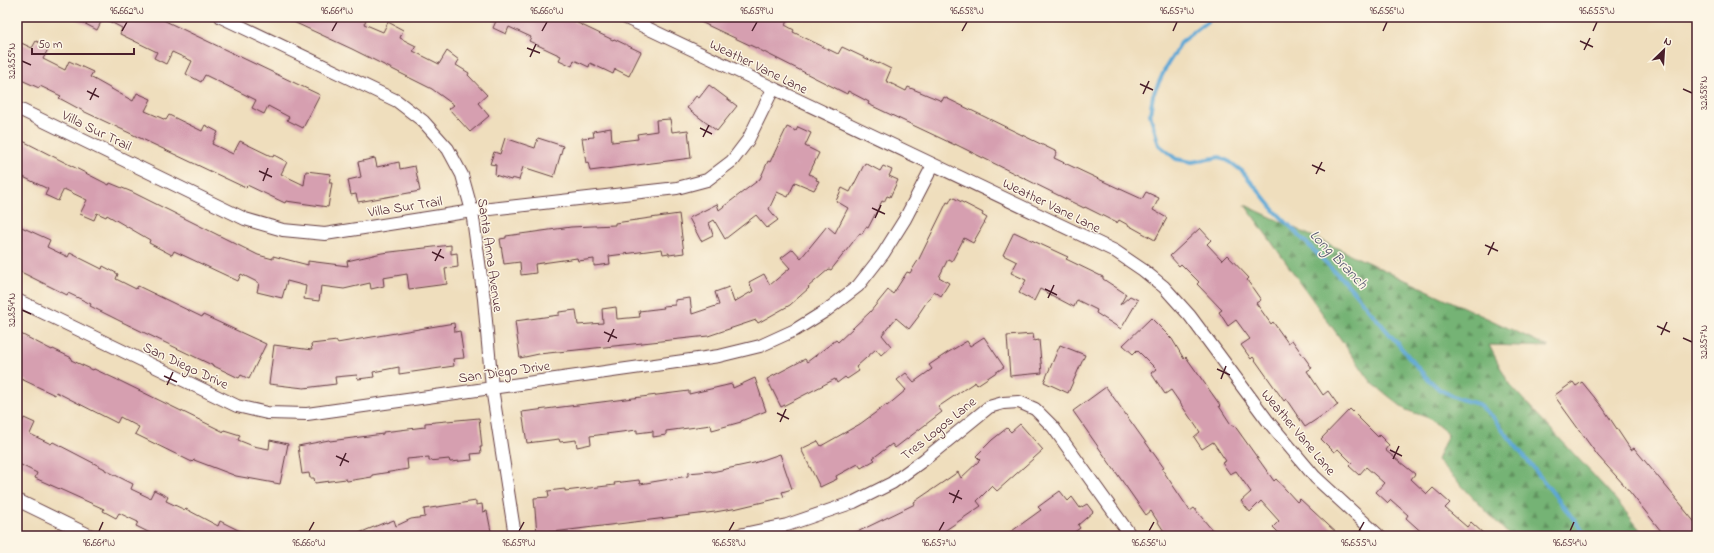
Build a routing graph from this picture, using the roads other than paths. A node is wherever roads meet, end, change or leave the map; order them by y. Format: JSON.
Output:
{"nodes":[{"id":1,"x":222,"y":17,"type":"edge"},
{"id":2,"x":624,"y":17,"type":"edge"},
{"id":3,"x":773,"y":89,"type":"junction"},
{"id":4,"x":17,"y":108,"type":"edge"},
{"id":5,"x":933,"y":164,"type":"junction"},
{"id":6,"x":472,"y":211,"type":"junction"},
{"id":7,"x":17,"y":300,"type":"edge"},
{"id":8,"x":492,"y":388,"type":"junction"},
{"id":9,"x":17,"y":500,"type":"edge"},
{"id":10,"x":1126,"y":534,"type":"edge"},
{"id":11,"x":91,"y":536,"type":"edge"},
{"id":12,"x":515,"y":536,"type":"edge"},
{"id":13,"x":734,"y":536,"type":"edge"},
{"id":14,"x":1379,"y":536,"type":"edge"}],
"edges":[{"from":1,"to":6,"type":"street","name":"Santa Anna Avenue"},
{"from":2,"to":3,"type":"street","name":"Weather Vane Lane"},
{"from":3,"to":5,"type":"street","name":"Weather Vane Lane"},
{"from":3,"to":6,"type":"street","name":"Villa Sur Trail"},
{"from":4,"to":6,"type":"street","name":"Villa Sur Trail"},
{"from":5,"to":8,"type":"street","name":"San Diego Drive"},
{"from":5,"to":14,"type":"street","name":"Weather Vane Lane"},
{"from":6,"to":8,"type":"street","name":"Santa Anna Avenue"},
{"from":7,"to":8,"type":"street","name":"San Diego Drive"},
{"from":8,"to":12,"type":"street","name":"Santa Anna Avenue"},
{"from":9,"to":11,"type":"street"},
{"from":10,"to":13,"type":"street","name":"Tres Logos Lane"}]}
